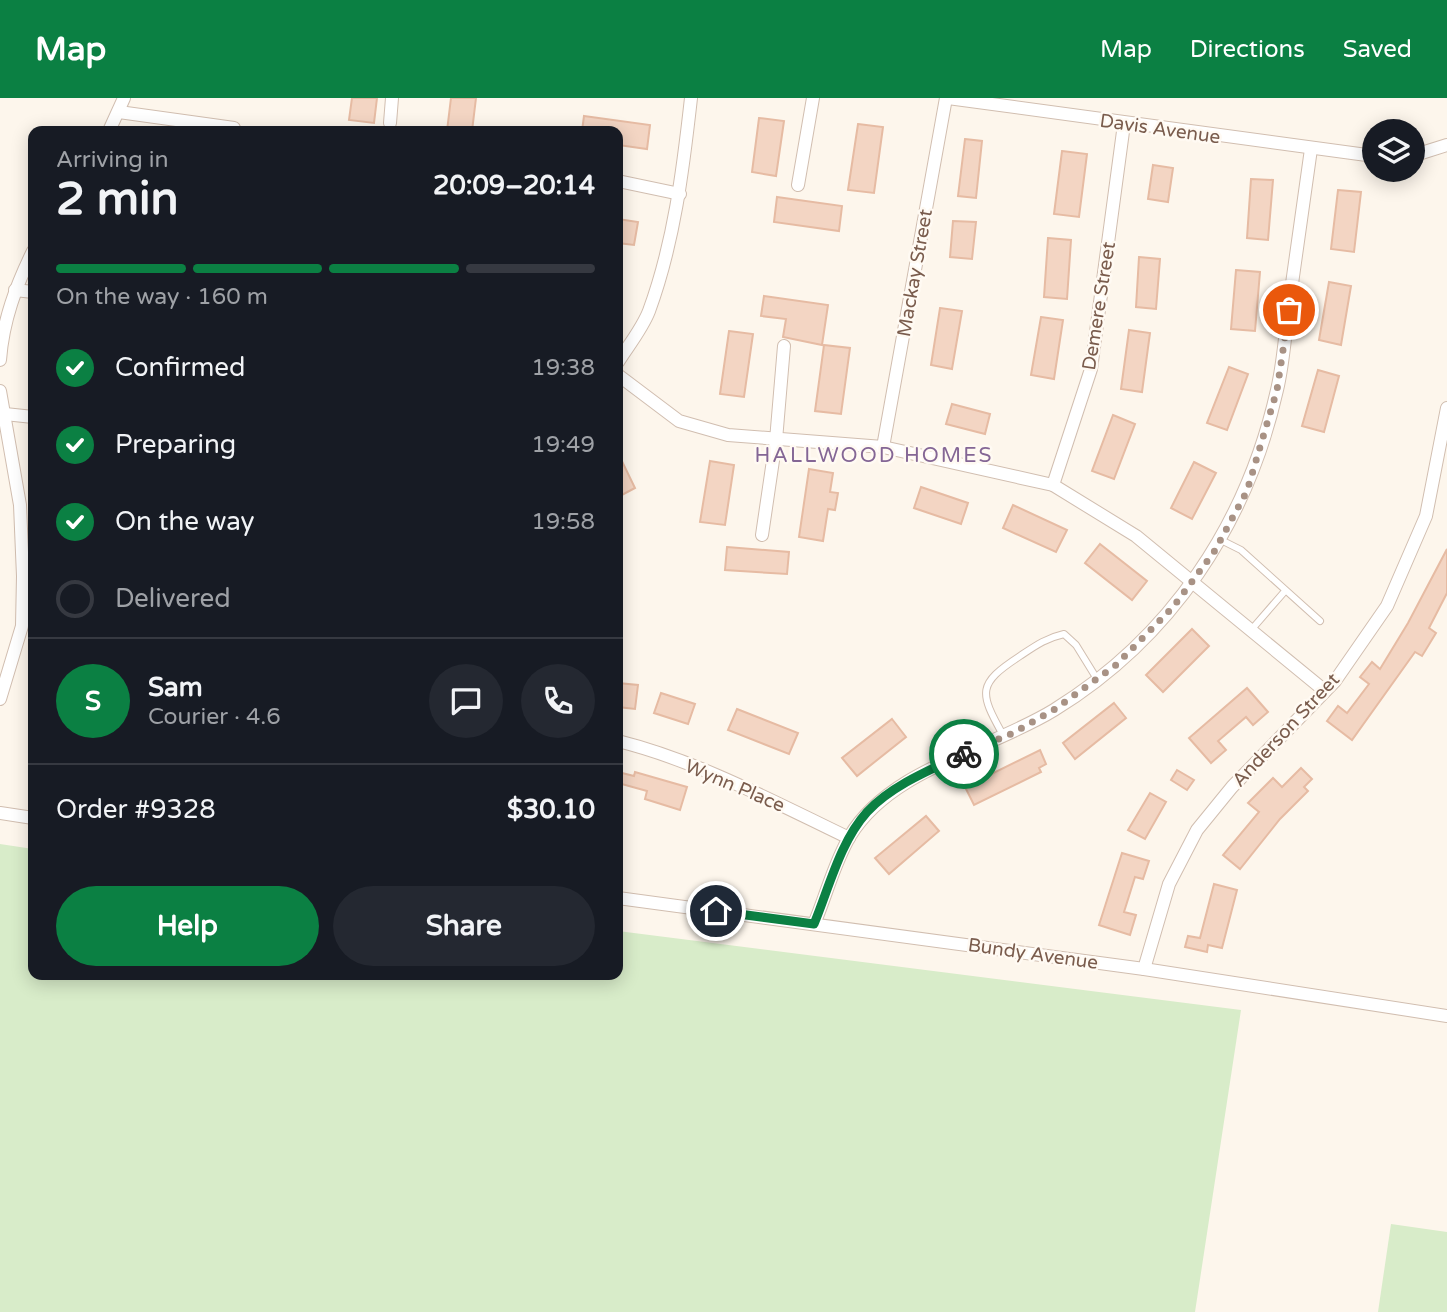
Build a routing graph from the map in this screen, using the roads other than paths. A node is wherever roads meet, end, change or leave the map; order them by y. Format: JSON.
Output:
{"nodes":[{"id":1,"x":124,"y":98,"type":"edge"},
{"id":2,"x":392,"y":98,"type":"edge"},
{"id":3,"x":691,"y":98,"type":"edge"},
{"id":4,"x":813,"y":98,"type":"edge"},
{"id":5,"x":947,"y":98,"type":"edge"},
{"id":6,"x":1017,"y":103,"type":"edge"},
{"id":7,"x":119,"y":112,"type":"junction"},
{"id":8,"x":390,"y":123,"type":"dead end"},
{"id":9,"x":1124,"y":124,"type":"junction"},
{"id":10,"x":112,"y":126,"type":"edge"},
{"id":11,"x":220,"y":126,"type":"edge"},
{"id":12,"x":1447,"y":145,"type":"edge"},
{"id":13,"x":1311,"y":149,"type":"junction"},
{"id":14,"x":1425,"y":152,"type":"edge"},
{"id":15,"x":1362,"y":155,"type":"edge"},
{"id":16,"x":623,"y":182,"type":"edge"},
{"id":17,"x":798,"y":185,"type":"dead end"},
{"id":18,"x":680,"y":194,"type":"junction"},
{"id":19,"x":28,"y":262,"type":"edge"},
{"id":20,"x":15,"y":290,"type":"junction"},
{"id":21,"x":28,"y":291,"type":"edge"},
{"id":22,"x":784,"y":346,"type":"dead end"},
{"id":23,"x":623,"y":354,"type":"edge"},
{"id":24,"x":0,"y":360,"type":"edge"},
{"id":25,"x":623,"y":379,"type":"edge"},
{"id":26,"x":0,"y":391,"type":"edge"},
{"id":27,"x":1447,"y":408,"type":"edge"},
{"id":28,"x":5,"y":414,"type":"junction"},
{"id":29,"x":28,"y":416,"type":"edge"},
{"id":30,"x":776,"y":439,"type":"junction"},
{"id":31,"x":883,"y":447,"type":"junction"},
{"id":32,"x":1053,"y":485,"type":"junction"},
{"id":33,"x":762,"y":535,"type":"dead end"},
{"id":34,"x":1221,"y":540,"type":"junction"},
{"id":35,"x":1193,"y":580,"type":"junction"},
{"id":36,"x":1285,"y":591,"type":"junction"},
{"id":37,"x":1320,"y":621,"type":"dead end"},
{"id":38,"x":1252,"y":629,"type":"junction"},
{"id":39,"x":1097,"y":679,"type":"junction"},
{"id":40,"x":1325,"y":691,"type":"junction"},
{"id":41,"x":0,"y":699,"type":"edge"},
{"id":42,"x":1004,"y":737,"type":"junction"},
{"id":43,"x":623,"y":742,"type":"edge"},
{"id":44,"x":0,"y":813,"type":"edge"},
{"id":45,"x":28,"y":817,"type":"edge"},
{"id":46,"x":849,"y":838,"type":"junction"},
{"id":47,"x":623,"y":899,"type":"edge"},
{"id":48,"x":814,"y":924,"type":"junction"},
{"id":49,"x":1144,"y":970,"type":"junction"},
{"id":50,"x":1447,"y":1016,"type":"edge"}],
"edges":[{"from":1,"to":7,"type":"street"},
{"from":2,"to":8,"type":"street"},
{"from":3,"to":18,"type":"street"},
{"from":4,"to":17,"type":"street"},
{"from":5,"to":6,"type":"street","name":"Davis Avenue"},
{"from":5,"to":31,"type":"street","name":"Mackay Street"},
{"from":6,"to":9,"type":"street","name":"Davis Avenue"},
{"from":7,"to":10,"type":"street"},
{"from":7,"to":11,"type":"street"},
{"from":9,"to":13,"type":"street","name":"Davis Avenue"},
{"from":9,"to":32,"type":"street","name":"Demere Street"},
{"from":12,"to":14,"type":"street"},
{"from":13,"to":15,"type":"street","name":"Davis Avenue"},
{"from":13,"to":34,"type":"street"},
{"from":16,"to":18,"type":"street"},
{"from":18,"to":23,"type":"street"},
{"from":19,"to":20,"type":"street"},
{"from":20,"to":21,"type":"street"},
{"from":20,"to":24,"type":"street"},
{"from":22,"to":30,"type":"street"},
{"from":25,"to":30,"type":"street"},
{"from":26,"to":28,"type":"street"},
{"from":27,"to":40,"type":"street","name":"Anderson Street"},
{"from":28,"to":29,"type":"street"},
{"from":28,"to":41,"type":"street"},
{"from":30,"to":31,"type":"street"},
{"from":30,"to":33,"type":"street"},
{"from":31,"to":32,"type":"street"},
{"from":32,"to":35,"type":"street"},
{"from":34,"to":35,"type":"street"},
{"from":34,"to":36,"type":"lane"},
{"from":35,"to":38,"type":"street"},
{"from":35,"to":39,"type":"street"},
{"from":36,"to":37,"type":"lane"},
{"from":36,"to":38,"type":"lane"},
{"from":38,"to":40,"type":"street"},
{"from":39,"to":42,"type":"street"},
{"from":39,"to":42,"type":"lane"},
{"from":40,"to":49,"type":"street","name":"Anderson Street"},
{"from":42,"to":46,"type":"street"},
{"from":43,"to":46,"type":"street","name":"Wynn Place"},
{"from":44,"to":45,"type":"street"},
{"from":46,"to":48,"type":"street"},
{"from":47,"to":48,"type":"street","name":"Bundy Avenue"},
{"from":48,"to":49,"type":"street","name":"Bundy Avenue"},
{"from":49,"to":50,"type":"street","name":"Bundy Avenue"}]}
